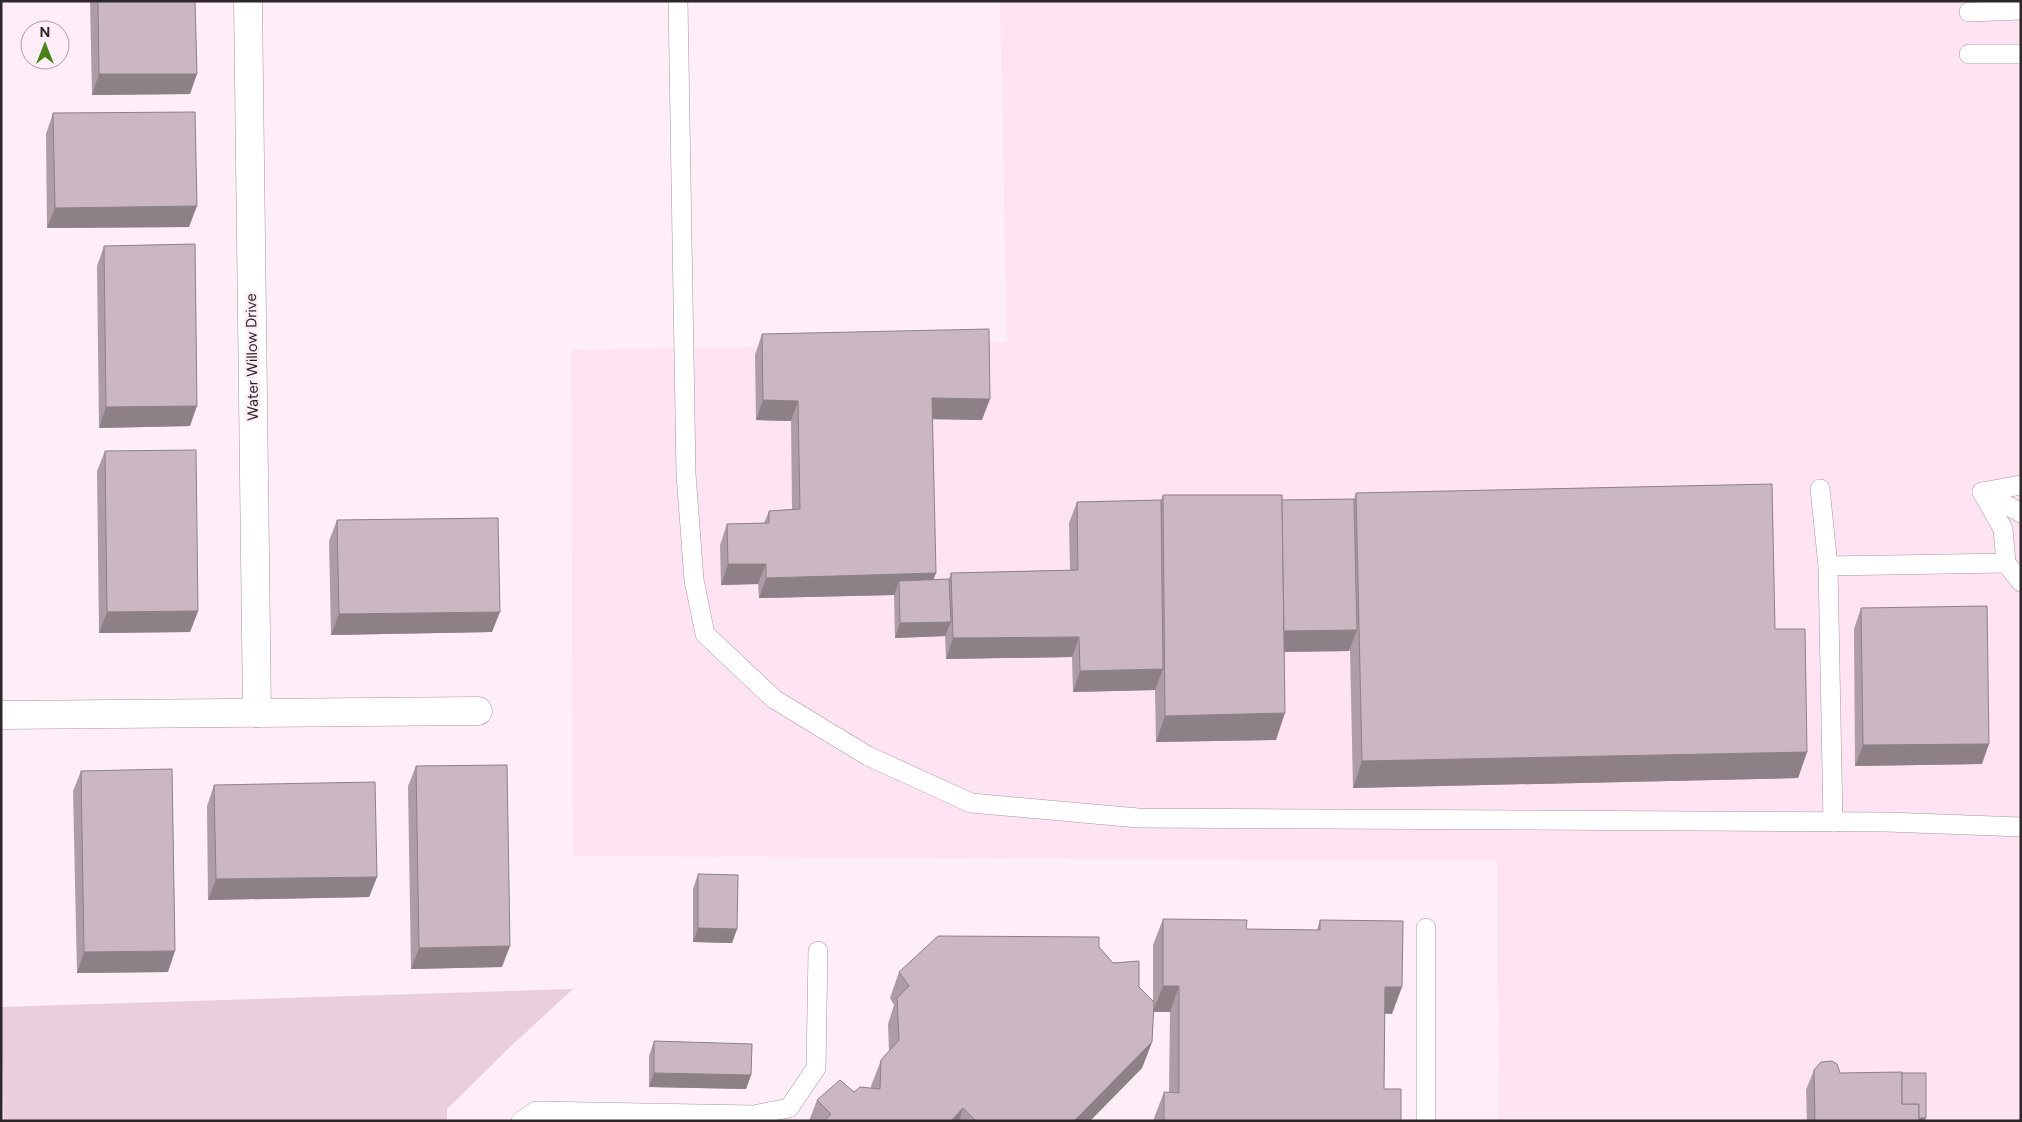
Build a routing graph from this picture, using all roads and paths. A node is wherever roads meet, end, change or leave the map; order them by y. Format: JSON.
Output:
{"nodes":[{"id":1,"x":248,"y":1,"type":"edge"},
{"id":2,"x":678,"y":1,"type":"edge"},
{"id":3,"x":2021,"y":10,"type":"edge"},
{"id":4,"x":1969,"y":12,"type":"dead end"},
{"id":5,"x":1969,"y":54,"type":"dead end"},
{"id":6,"x":2021,"y":54,"type":"edge"},
{"id":7,"x":2021,"y":485,"type":"edge"},
{"id":8,"x":1820,"y":489,"type":"dead end"},
{"id":9,"x":1982,"y":492,"type":"junction"},
{"id":10,"x":2021,"y":513,"type":"edge"},
{"id":11,"x":2006,"y":563,"type":"junction"},
{"id":12,"x":1828,"y":566,"type":"junction"},
{"id":13,"x":2021,"y":582,"type":"edge"},
{"id":14,"x":478,"y":711,"type":"dead end"},
{"id":15,"x":257,"y":713,"type":"junction"},
{"id":16,"x":1,"y":716,"type":"edge"},
{"id":17,"x":1833,"y":822,"type":"junction"},
{"id":18,"x":2021,"y":827,"type":"edge"},
{"id":19,"x":1426,"y":928,"type":"dead end"},
{"id":20,"x":818,"y":951,"type":"dead end"},
{"id":21,"x":521,"y":1121,"type":"edge"},
{"id":22,"x":1426,"y":1121,"type":"edge"}],
"edges":[{"from":1,"to":15,"type":"street","name":"Water Willow Drive"},
{"from":2,"to":17,"type":"lane"},
{"from":3,"to":4,"type":"lane"},
{"from":5,"to":6,"type":"lane"},
{"from":7,"to":9,"type":"lane"},
{"from":8,"to":12,"type":"lane"},
{"from":9,"to":10,"type":"lane"},
{"from":9,"to":11,"type":"lane"},
{"from":11,"to":12,"type":"lane"},
{"from":11,"to":13,"type":"lane"},
{"from":12,"to":17,"type":"lane"},
{"from":14,"to":15,"type":"street"},
{"from":15,"to":16,"type":"street"},
{"from":17,"to":18,"type":"lane"},
{"from":19,"to":22,"type":"lane"},
{"from":20,"to":21,"type":"lane"}]}
